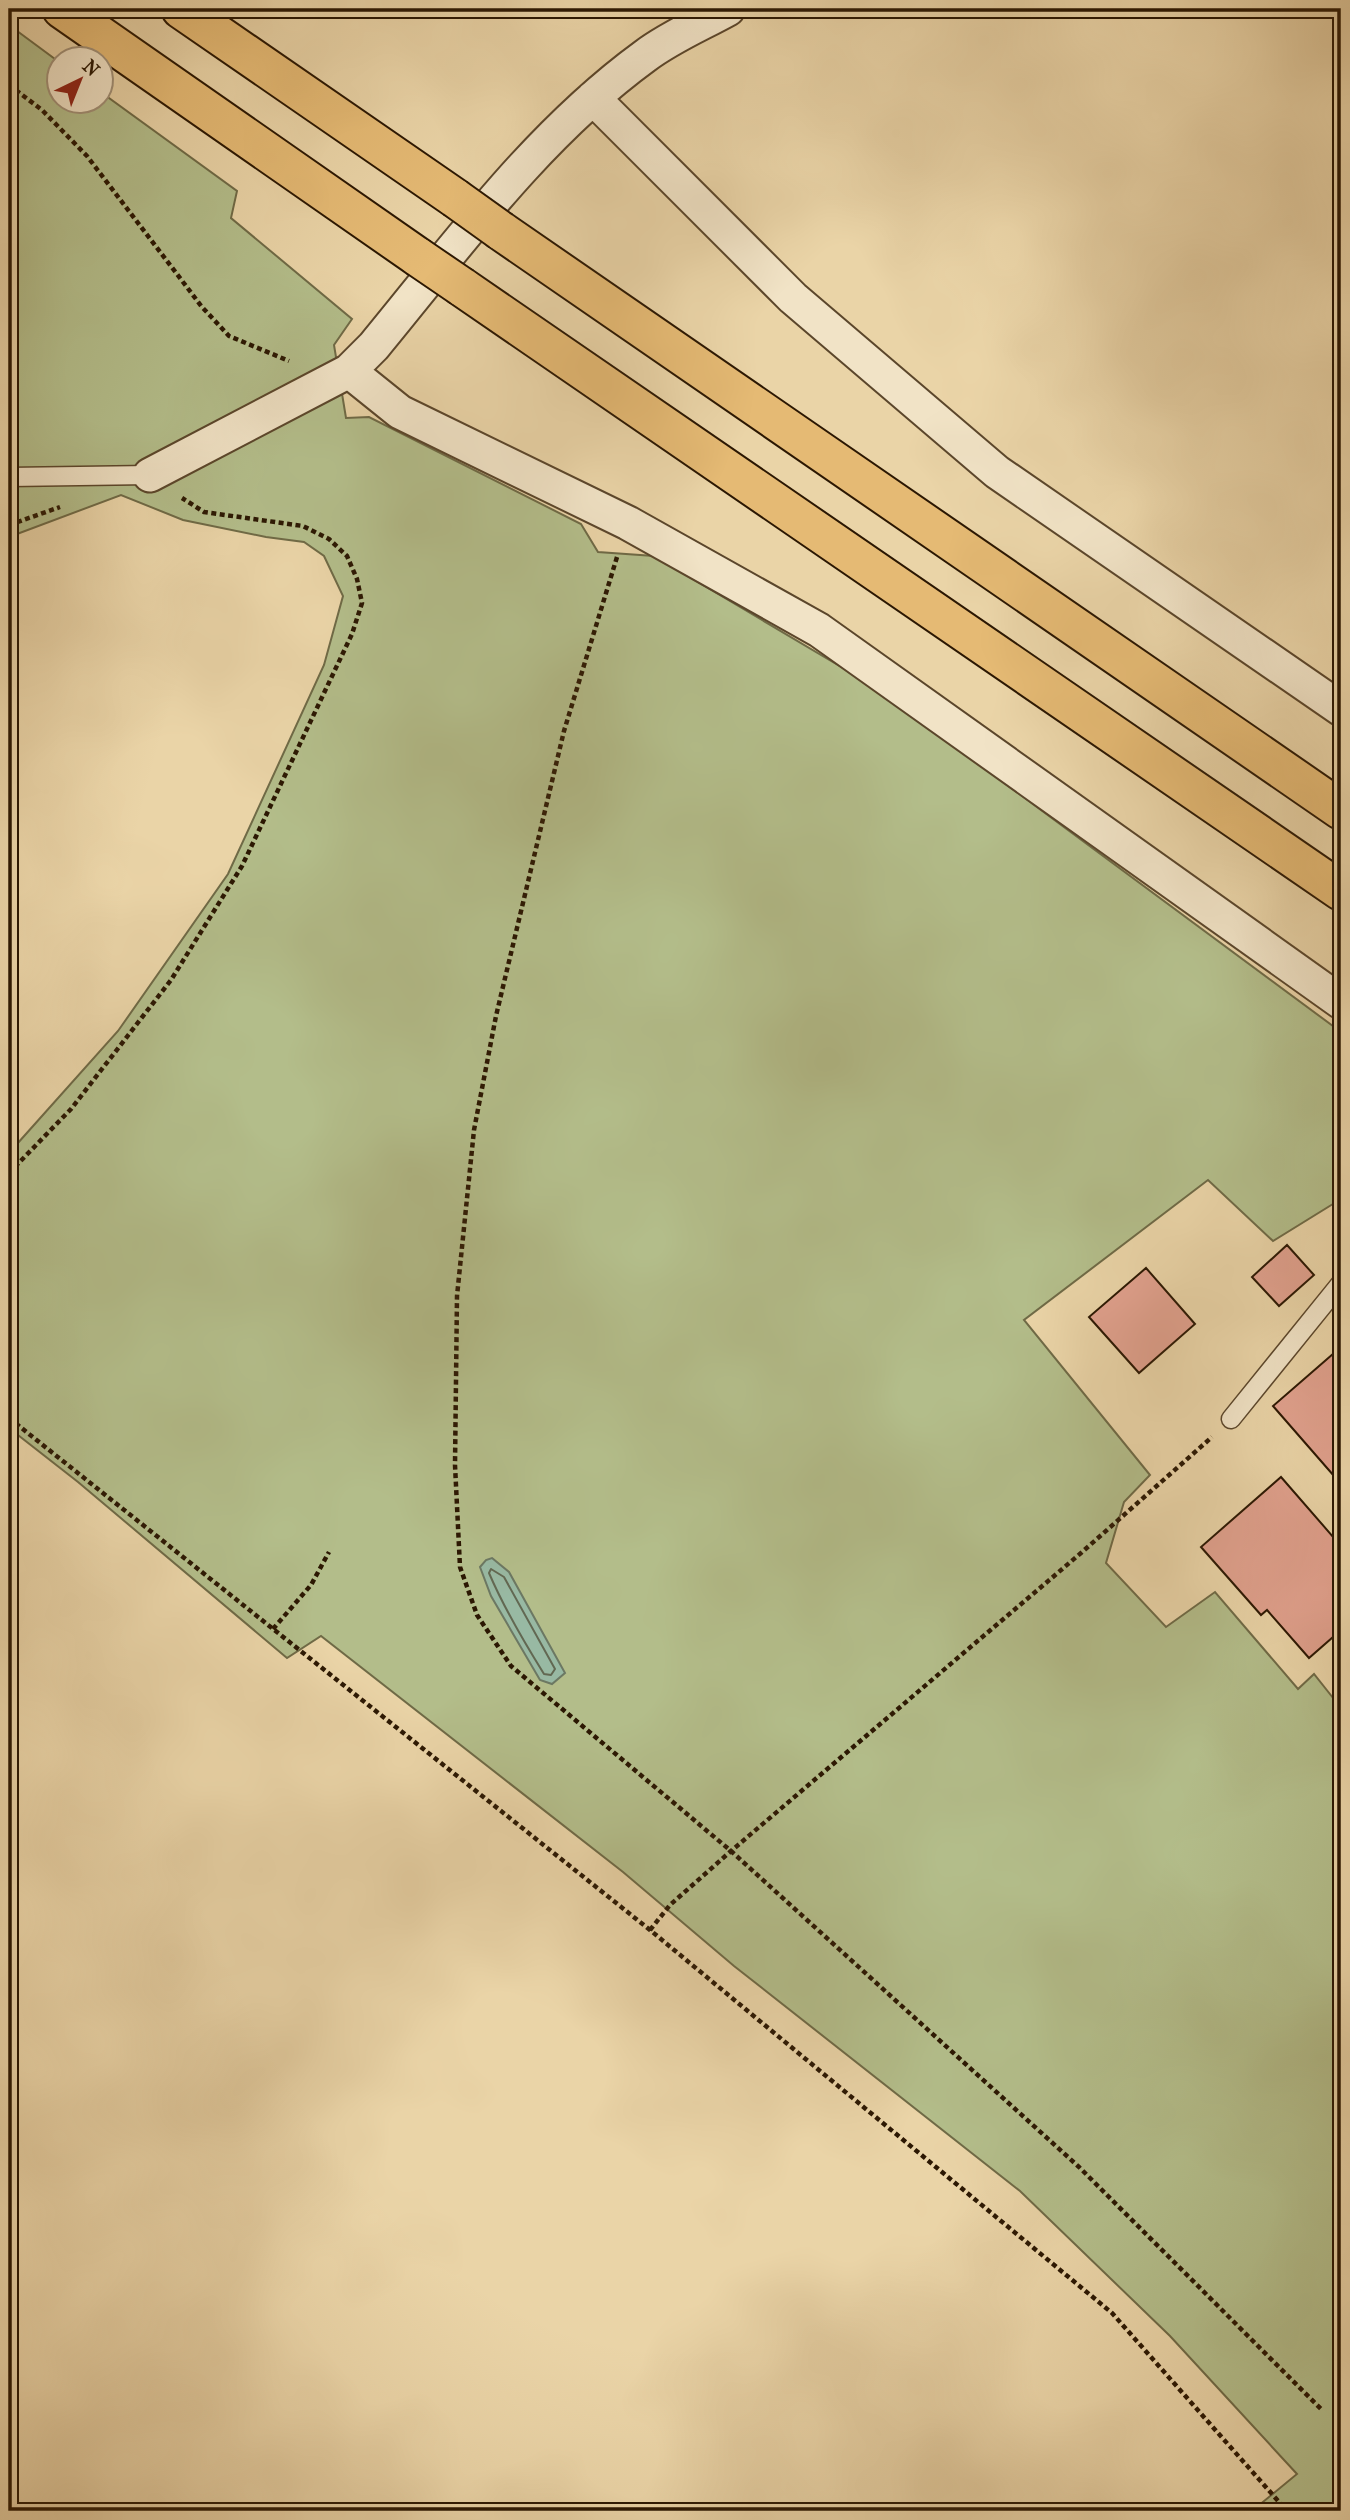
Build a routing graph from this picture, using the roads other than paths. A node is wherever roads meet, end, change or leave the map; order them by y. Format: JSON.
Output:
{"nodes":[{"id":1,"x":62,"y":9,"type":"edge"},
{"id":2,"x":181,"y":9,"type":"edge"},
{"id":3,"x":728,"y":9,"type":"edge"},
{"id":4,"x":593,"y":98,"type":"junction"},
{"id":5,"x":342,"y":375,"type":"junction"},
{"id":6,"x":150,"y":475,"type":"joint"},
{"id":7,"x":9,"y":477,"type":"edge"},
{"id":8,"x":1341,"y":709,"type":"edge"},
{"id":9,"x":1341,"y":810,"type":"edge"},
{"id":10,"x":1341,"y":891,"type":"edge"},
{"id":11,"x":1341,"y":1002,"type":"edge"},
{"id":12,"x":1341,"y":1283,"type":"edge"},
{"id":13,"x":1231,"y":1419,"type":"road end"}],
"edges":[{"from":1,"to":10,"type":"highway","bridge":true},
{"from":2,"to":9,"type":"highway","bridge":true},
{"from":3,"to":4,"type":"street"},
{"from":4,"to":5,"type":"street"},
{"from":4,"to":8,"type":"street"},
{"from":5,"to":6,"type":"street"},
{"from":5,"to":11,"type":"street"},
{"from":6,"to":7,"type":"lane"},
{"from":12,"to":13,"type":"lane"}]}
